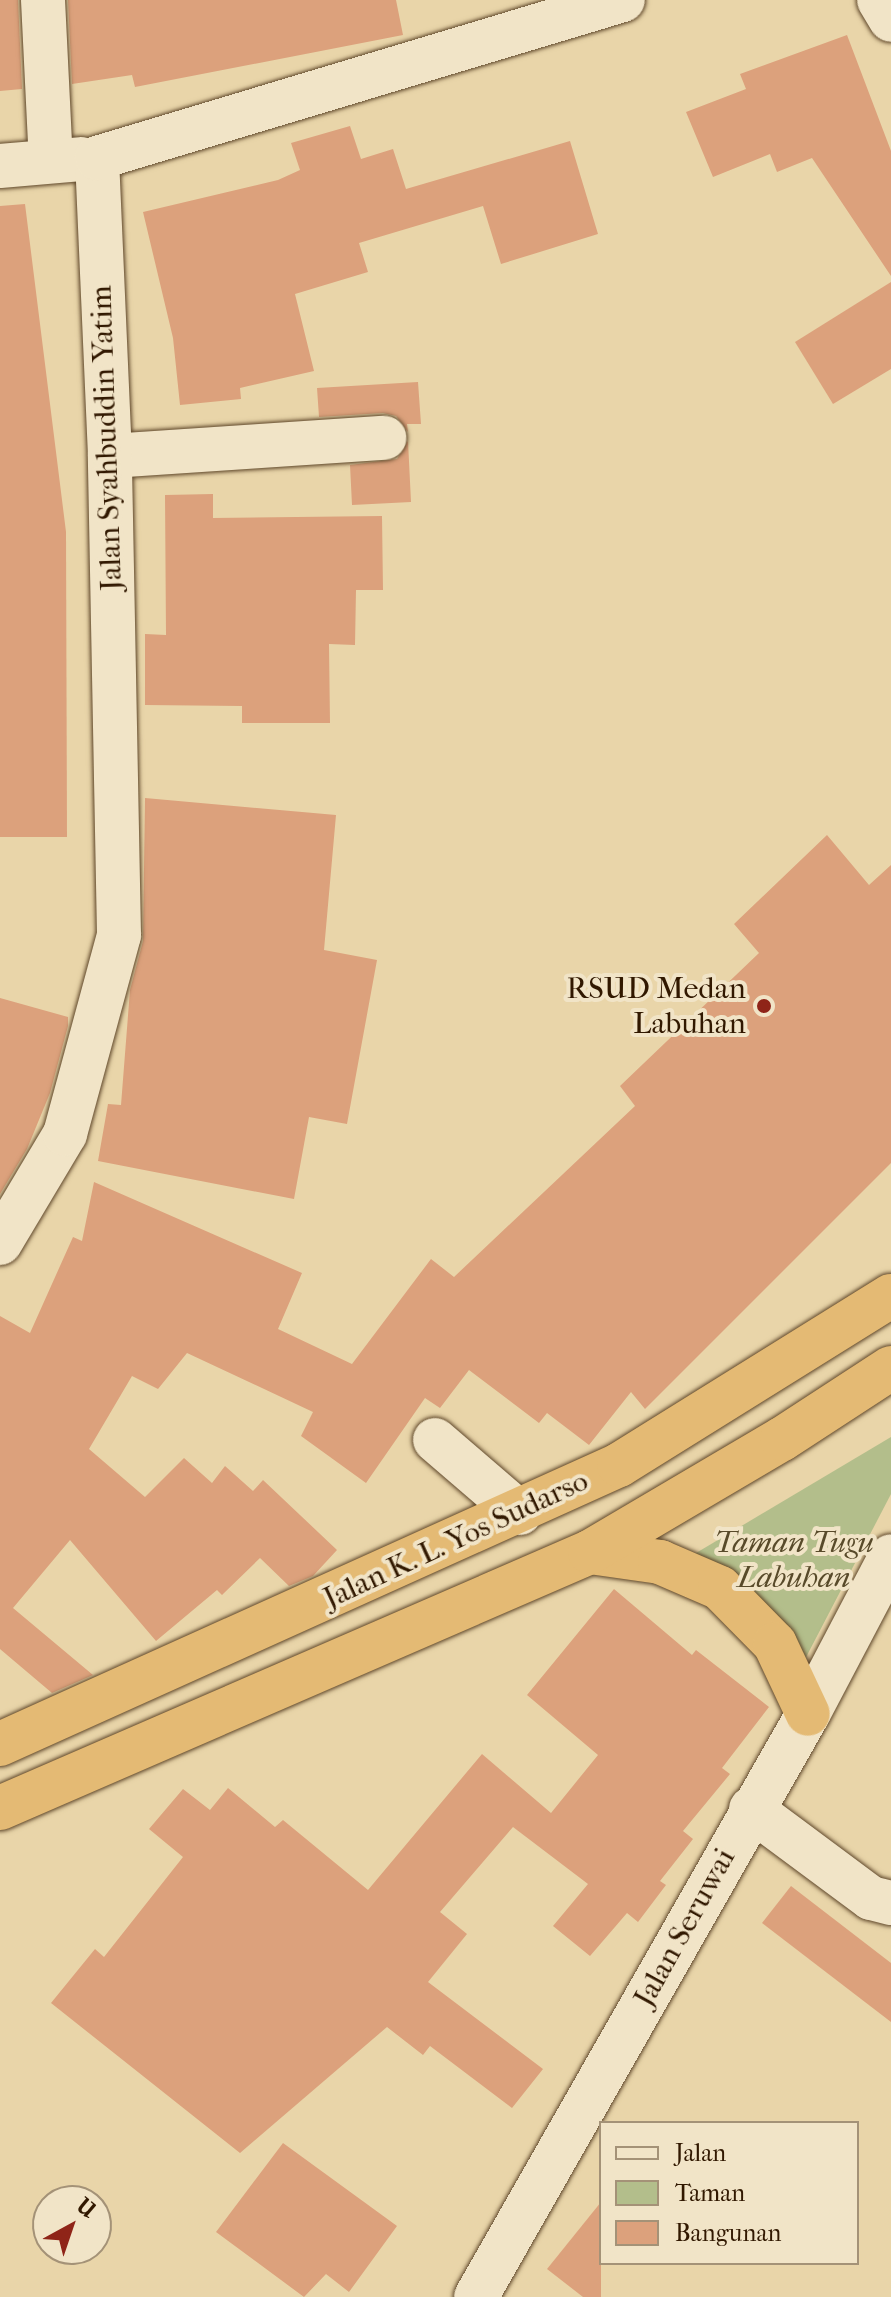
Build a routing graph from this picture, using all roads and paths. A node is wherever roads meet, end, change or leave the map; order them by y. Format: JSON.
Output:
{"nodes":[{"id":1,"x":43,"y":0,"type":"edge"},
{"id":2,"x":879,"y":0,"type":"edge"},
{"id":3,"x":609,"y":2,"type":"edge"},
{"id":4,"x":891,"y":20,"type":"edge"},
{"id":5,"x":97,"y":158,"type":"junction"},
{"id":6,"x":51,"y":161,"type":"junction"},
{"id":7,"x":0,"y":166,"type":"edge"},
{"id":8,"x":384,"y":438,"type":"dead end"},
{"id":9,"x":110,"y":456,"type":"junction"},
{"id":10,"x":0,"y":1243,"type":"edge"},
{"id":11,"x":891,"y":1296,"type":"edge"},
{"id":12,"x":891,"y":1368,"type":"edge"},
{"id":13,"x":435,"y":1440,"type":"dead end"},
{"id":14,"x":520,"y":1513,"type":"junction"},
{"id":15,"x":590,"y":1552,"type":"junction"},
{"id":16,"x":891,"y":1556,"type":"edge"},
{"id":17,"x":808,"y":1714,"type":"junction"},
{"id":18,"x":0,"y":1744,"type":"edge"},
{"id":19,"x":0,"y":1808,"type":"edge"},
{"id":20,"x":751,"y":1809,"type":"junction"},
{"id":21,"x":891,"y":1903,"type":"edge"},
{"id":22,"x":476,"y":2297,"type":"edge"}],
"edges":[{"from":1,"to":6,"type":"street"},
{"from":2,"to":4,"type":"street"},
{"from":3,"to":5,"type":"street"},
{"from":5,"to":6,"type":"street"},
{"from":5,"to":9,"type":"street","name":"Jalan Syahbuddin Yatim"},
{"from":6,"to":7,"type":"street"},
{"from":8,"to":9,"type":"street"},
{"from":9,"to":10,"type":"street","name":"Jalan Syahbuddin Yatim"},
{"from":11,"to":14,"type":"highway","name":"Jalan K. L. Yos Sudarso"},
{"from":12,"to":15,"type":"highway","name":"Jalan K. L. Yos Sudarso"},
{"from":13,"to":14,"type":"street"},
{"from":14,"to":18,"type":"highway","name":"Jalan K. L. Yos Sudarso"},
{"from":15,"to":17,"type":"highway"},
{"from":15,"to":19,"type":"highway","name":"Jalan K. L. Yos Sudarso"},
{"from":16,"to":17,"type":"street","name":"Jalan Seruwai"},
{"from":17,"to":20,"type":"street","name":"Jalan Seruwai"},
{"from":20,"to":21,"type":"street"},
{"from":20,"to":22,"type":"street","name":"Jalan Seruwai"}]}
